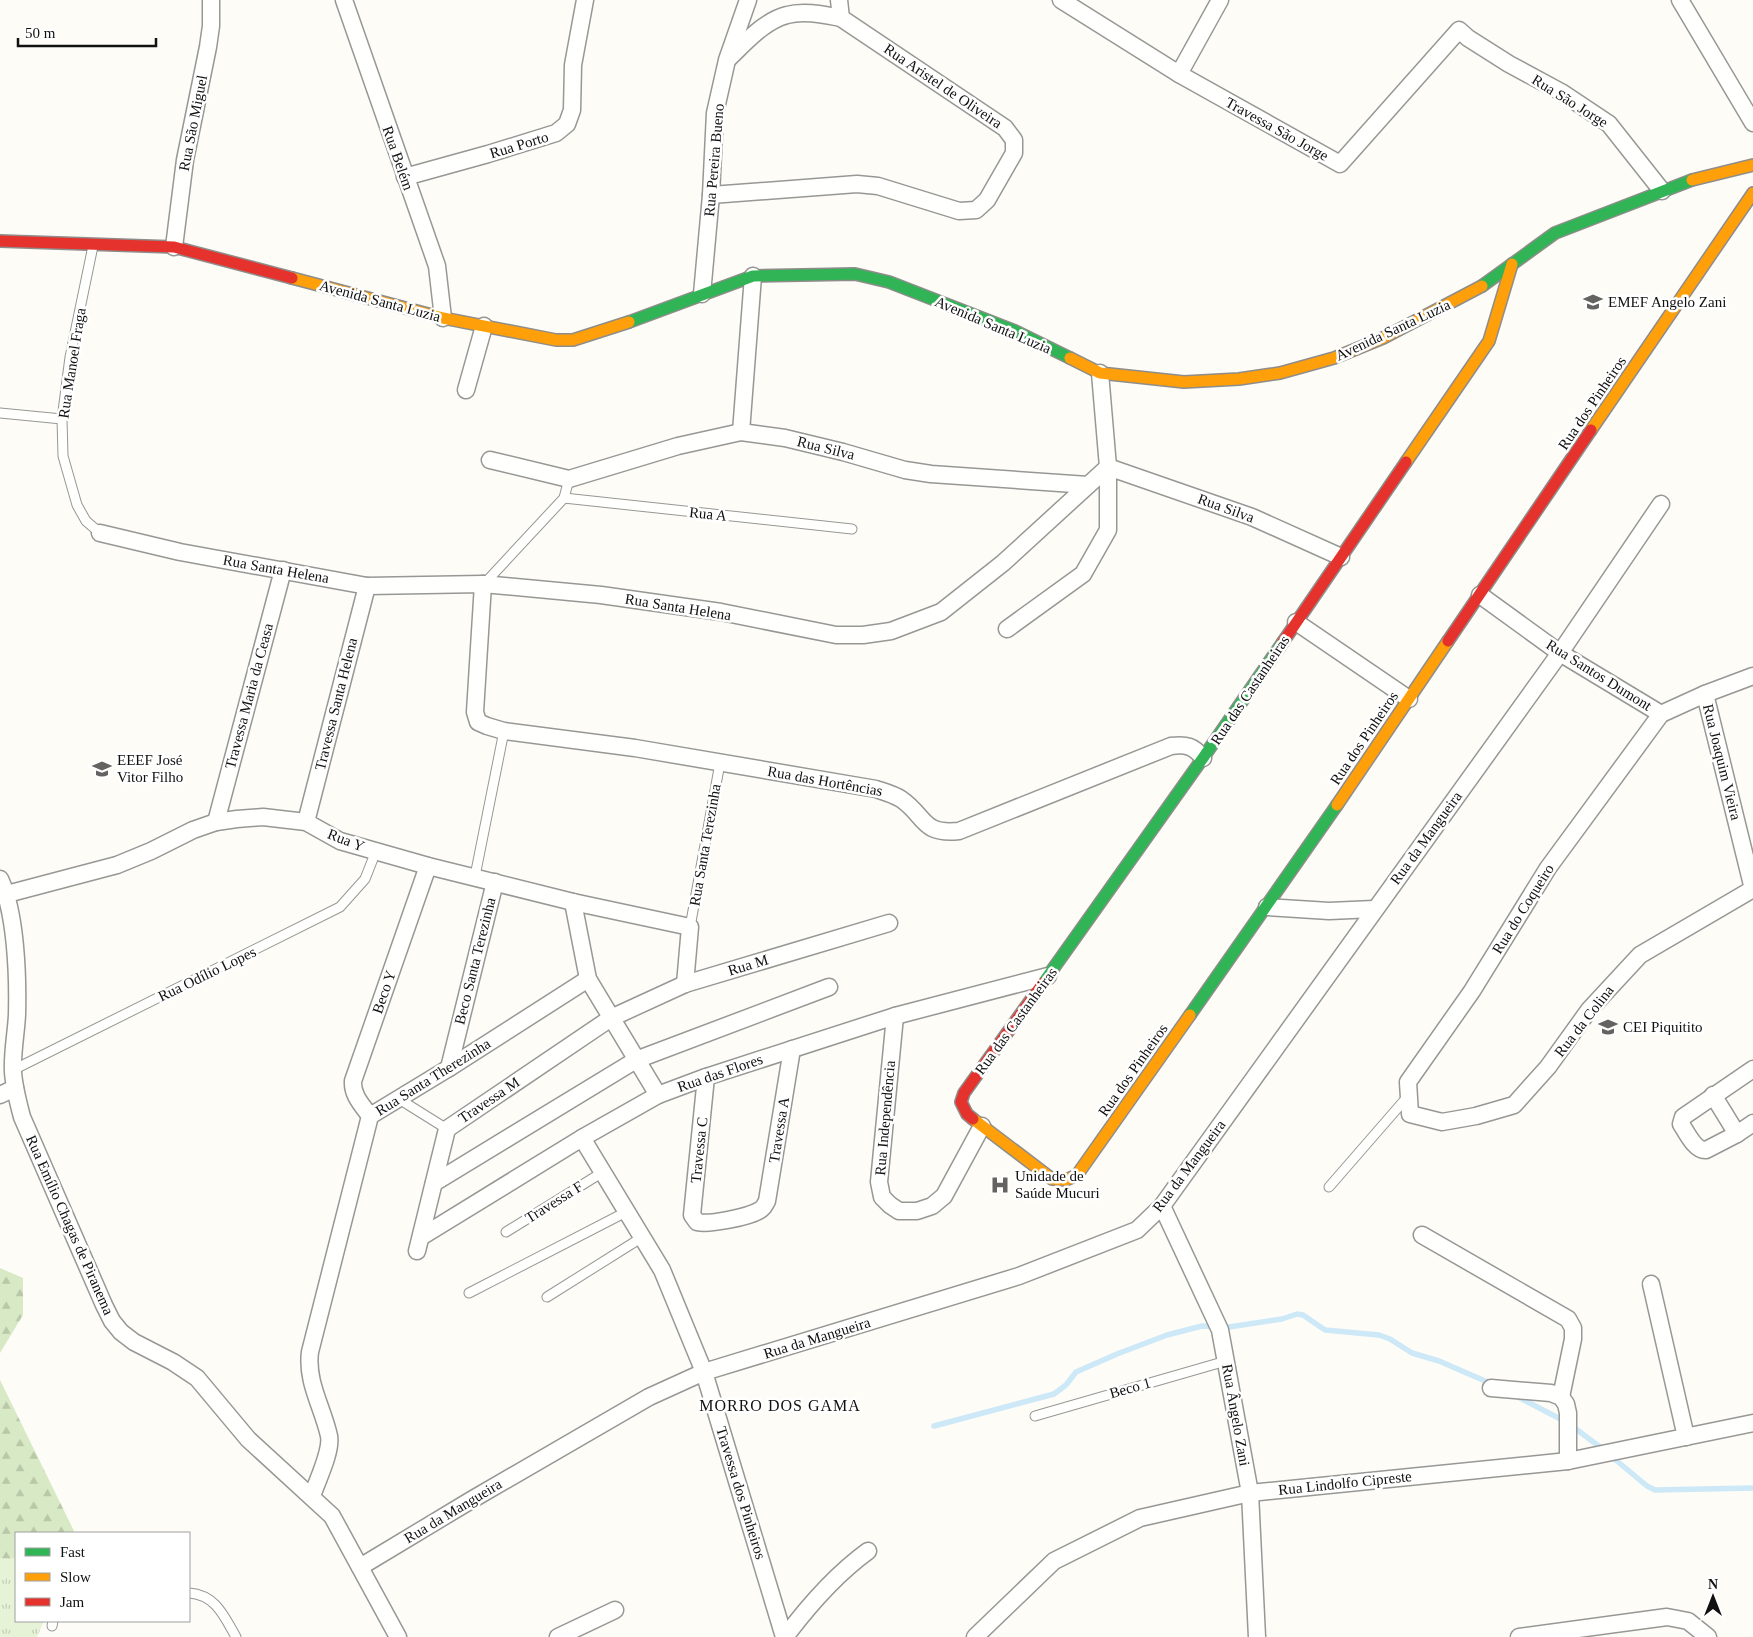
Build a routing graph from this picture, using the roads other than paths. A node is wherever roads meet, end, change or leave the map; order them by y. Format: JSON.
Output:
{"nodes":[{"id":1,"x":211,"y":0,"type":"edge"},
{"id":2,"x":344,"y":0,"type":"edge"},
{"id":3,"x":585,"y":0,"type":"edge"},
{"id":4,"x":748,"y":0,"type":"edge"},
{"id":5,"x":838,"y":0,"type":"edge"},
{"id":6,"x":1061,"y":0,"type":"edge"},
{"id":7,"x":1220,"y":0,"type":"edge"},
{"id":8,"x":1680,"y":0,"type":"edge"},
{"id":9,"x":841,"y":18,"type":"junction"},
{"id":10,"x":1459,"y":30,"type":"joint"},
{"id":11,"x":727,"y":60,"type":"junction"},
{"id":12,"x":1179,"y":74,"type":"junction"},
{"id":13,"x":1753,"y":123,"type":"edge"},
{"id":14,"x":1753,"y":165,"type":"edge"},
{"id":15,"x":405,"y":177,"type":"junction"},
{"id":16,"x":1662,"y":191,"type":"junction"},
{"id":17,"x":1753,"y":193,"type":"edge"},
{"id":18,"x":711,"y":195,"type":"junction"},
{"id":19,"x":0,"y":241,"type":"edge"},
{"id":20,"x":94,"y":243,"type":"junction"},
{"id":21,"x":174,"y":247,"type":"junction"},
{"id":22,"x":1512,"y":264,"type":"junction"},
{"id":23,"x":752,"y":276,"type":"junction"},
{"id":24,"x":702,"y":294,"type":"junction"},
{"id":25,"x":443,"y":318,"type":"junction"},
{"id":26,"x":484,"y":326,"type":"junction"},
{"id":27,"x":1100,"y":373,"type":"junction"},
{"id":28,"x":466,"y":390,"type":"dead end"},
{"id":29,"x":0,"y":413,"type":"edge"},
{"id":30,"x":62,"y":419,"type":"junction"},
{"id":31,"x":741,"y":432,"type":"junction"},
{"id":32,"x":490,"y":460,"type":"dead end"},
{"id":33,"x":1108,"y":467,"type":"junction"},
{"id":34,"x":569,"y":479,"type":"junction"},
{"id":35,"x":1088,"y":485,"type":"junction"},
{"id":36,"x":564,"y":498,"type":"junction"},
{"id":37,"x":1661,"y":504,"type":"dead end"},
{"id":38,"x":852,"y":529,"type":"dead end"},
{"id":39,"x":100,"y":533,"type":"joint"},
{"id":40,"x":1341,"y":557,"type":"junction"},
{"id":41,"x":283,"y":570,"type":"junction"},
{"id":42,"x":483,"y":584,"type":"junction"},
{"id":43,"x":367,"y":586,"type":"junction"},
{"id":44,"x":1480,"y":595,"type":"junction"},
{"id":45,"x":1296,"y":622,"type":"junction"},
{"id":46,"x":1007,"y":629,"type":"dead end"},
{"id":47,"x":1560,"y":653,"type":"junction"},
{"id":48,"x":1753,"y":676,"type":"edge"},
{"id":49,"x":1705,"y":694,"type":"junction"},
{"id":50,"x":1409,"y":699,"type":"junction"},
{"id":51,"x":1661,"y":714,"type":"junction"},
{"id":52,"x":504,"y":731,"type":"junction"},
{"id":53,"x":1203,"y":758,"type":"junction"},
{"id":54,"x":720,"y":763,"type":"junction"},
{"id":55,"x":216,"y":822,"type":"junction"},
{"id":56,"x":306,"y":822,"type":"junction"},
{"id":57,"x":376,"y":851,"type":"junction"},
{"id":58,"x":428,"y":866,"type":"junction"},
{"id":59,"x":475,"y":876,"type":"junction"},
{"id":60,"x":494,"y":882,"type":"junction"},
{"id":61,"x":3,"y":886,"type":"edge"},
{"id":62,"x":1753,"y":889,"type":"edge"},
{"id":63,"x":573,"y":902,"type":"junction"},
{"id":64,"x":1266,"y":907,"type":"junction"},
{"id":65,"x":1374,"y":909,"type":"junction"},
{"id":66,"x":889,"y":923,"type":"dead end"},
{"id":67,"x":690,"y":927,"type":"junction"},
{"id":68,"x":1048,"y":976,"type":"junction"},
{"id":69,"x":588,"y":979,"type":"junction"},
{"id":70,"x":685,"y":984,"type":"junction"},
{"id":71,"x":829,"y":987,"type":"dead end"},
{"id":72,"x":894,"y":1016,"type":"junction"},
{"id":73,"x":611,"y":1018,"type":"junction"},
{"id":74,"x":792,"y":1049,"type":"junction"},
{"id":75,"x":636,"y":1060,"type":"junction"},
{"id":76,"x":449,"y":1068,"type":"junction"},
{"id":77,"x":1753,"y":1069,"type":"edge"},
{"id":78,"x":13,"y":1070,"type":"junction"},
{"id":79,"x":706,"y":1077,"type":"junction"},
{"id":80,"x":7,"y":1091,"type":"edge"},
{"id":81,"x":658,"y":1095,"type":"junction"},
{"id":82,"x":1409,"y":1095,"type":"junction"},
{"id":83,"x":1713,"y":1095,"type":"junction"},
{"id":84,"x":399,"y":1099,"type":"junction"},
{"id":85,"x":961,"y":1102,"type":"joint"},
{"id":86,"x":1410,"y":1114,"type":"joint"},
{"id":87,"x":370,"y":1116,"type":"junction"},
{"id":88,"x":1753,"y":1123,"type":"edge"},
{"id":89,"x":982,"y":1126,"type":"junction"},
{"id":90,"x":447,"y":1128,"type":"junction"},
{"id":91,"x":1737,"y":1134,"type":"junction"},
{"id":92,"x":582,"y":1138,"type":"junction"},
{"id":93,"x":602,"y":1172,"type":"junction"},
{"id":94,"x":434,"y":1183,"type":"junction"},
{"id":95,"x":1329,"y":1187,"type":"dead end"},
{"id":96,"x":1162,"y":1206,"type":"junction"},
{"id":97,"x":626,"y":1212,"type":"junction"},
{"id":98,"x":697,"y":1222,"type":"joint"},
{"id":99,"x":506,"y":1232,"type":"dead end"},
{"id":100,"x":1422,"y":1235,"type":"dead end"},
{"id":101,"x":641,"y":1238,"type":"junction"},
{"id":102,"x":418,"y":1244,"type":"joint"},
{"id":103,"x":1651,"y":1284,"type":"dead end"},
{"id":104,"x":469,"y":1293,"type":"dead end"},
{"id":105,"x":547,"y":1297,"type":"dead end"},
{"id":106,"x":1226,"y":1360,"type":"junction"},
{"id":107,"x":704,"y":1372,"type":"junction"},
{"id":108,"x":1491,"y":1388,"type":"dead end"},
{"id":109,"x":1561,"y":1397,"type":"junction"},
{"id":110,"x":1035,"y":1416,"type":"dead end"},
{"id":111,"x":1753,"y":1422,"type":"edge"},
{"id":112,"x":1686,"y":1437,"type":"junction"},
{"id":113,"x":1568,"y":1461,"type":"junction"},
{"id":114,"x":1250,"y":1493,"type":"junction"},
{"id":115,"x":312,"y":1496,"type":"junction"},
{"id":116,"x":868,"y":1551,"type":"dead end"},
{"id":117,"x":360,"y":1567,"type":"junction"},
{"id":118,"x":190,"y":1593,"type":"edge"},
{"id":119,"x":615,"y":1610,"type":"dead end"},
{"id":120,"x":236,"y":1637,"type":"edge"},
{"id":121,"x":398,"y":1637,"type":"edge"},
{"id":122,"x":558,"y":1637,"type":"edge"},
{"id":123,"x":785,"y":1637,"type":"edge"},
{"id":124,"x":975,"y":1637,"type":"edge"},
{"id":125,"x":1257,"y":1637,"type":"edge"},
{"id":126,"x":1519,"y":1637,"type":"edge"},
{"id":127,"x":1708,"y":1637,"type":"edge"}],
"edges":[{"from":1,"to":21,"type":"street","name":"Rua São Miguel"},
{"from":2,"to":15,"type":"street","name":"Rua Belém"},
{"from":3,"to":15,"type":"street","name":"Rua Porto"},
{"from":4,"to":11,"type":"street","name":"Rua Pereira Bueno"},
{"from":5,"to":9,"type":"street"},
{"from":6,"to":12,"type":"street","name":"Travessa São Jorge"},
{"from":7,"to":12,"type":"street"},
{"from":8,"to":13,"type":"street"},
{"from":9,"to":11,"type":"street"},
{"from":9,"to":18,"type":"street","name":"Rua Aristel de Oliveira"},
{"from":10,"to":12,"type":"street","name":"Travessa São Jorge"},
{"from":10,"to":16,"type":"street","name":"Rua São Jorge"},
{"from":11,"to":18,"type":"street","name":"Rua Pereira Bueno"},
{"from":14,"to":16,"type":"street","name":"Avenida Santa Luzia"},
{"from":15,"to":25,"type":"street","name":"Rua Belém"},
{"from":16,"to":22,"type":"street","name":"Avenida Santa Luzia"},
{"from":17,"to":44,"type":"street","name":"Rua dos Pinheiros"},
{"from":18,"to":24,"type":"street","name":"Rua Pereira Bueno"},
{"from":19,"to":20,"type":"street","name":"Avenida Santa Luzia"},
{"from":20,"to":21,"type":"street","name":"Avenida Santa Luzia"},
{"from":20,"to":30,"type":"lane","name":"Rua Manoel Fraga"},
{"from":21,"to":25,"type":"street","name":"Avenida Santa Luzia"},
{"from":22,"to":27,"type":"street","name":"Avenida Santa Luzia"},
{"from":22,"to":40,"type":"street","name":"Rua das Castanheiras"},
{"from":23,"to":24,"type":"street","name":"Avenida Santa Luzia"},
{"from":23,"to":27,"type":"street","name":"Avenida Santa Luzia"},
{"from":23,"to":31,"type":"street"},
{"from":24,"to":26,"type":"street","name":"Avenida Santa Luzia"},
{"from":25,"to":26,"type":"street","name":"Avenida Santa Luzia"},
{"from":26,"to":28,"type":"street"},
{"from":27,"to":33,"type":"street"},
{"from":29,"to":30,"type":"lane"},
{"from":30,"to":39,"type":"lane","name":"Rua Manoel Fraga"},
{"from":31,"to":34,"type":"street","name":"Rua Silva"},
{"from":31,"to":35,"type":"street","name":"Rua Silva"},
{"from":32,"to":34,"type":"street"},
{"from":33,"to":35,"type":"street","name":"Rua Santa Helena"},
{"from":33,"to":40,"type":"street","name":"Rua Silva"},
{"from":33,"to":46,"type":"street"},
{"from":34,"to":36,"type":"lane"},
{"from":35,"to":42,"type":"street","name":"Rua Santa Helena"},
{"from":36,"to":38,"type":"lane","name":"Rua A"},
{"from":36,"to":42,"type":"lane"},
{"from":37,"to":47,"type":"street","name":"Rua da Mangueira"},
{"from":39,"to":41,"type":"street","name":"Rua Santa Helena"},
{"from":40,"to":45,"type":"street","name":"Rua das Castanheiras"},
{"from":41,"to":43,"type":"street","name":"Rua Santa Helena"},
{"from":41,"to":55,"type":"street","name":"Travessa Maria da Ceasa"},
{"from":42,"to":43,"type":"street","name":"Rua Santa Helena"},
{"from":42,"to":52,"type":"street"},
{"from":43,"to":56,"type":"street","name":"Travessa Santa Helena"},
{"from":44,"to":47,"type":"street","name":"Rua Santos Dumont"},
{"from":44,"to":50,"type":"street","name":"Rua dos Pinheiros"},
{"from":45,"to":50,"type":"street"},
{"from":45,"to":53,"type":"street","name":"Rua das Castanheiras"},
{"from":47,"to":51,"type":"street","name":"Rua Santos Dumont"},
{"from":47,"to":65,"type":"street","name":"Rua da Mangueira"},
{"from":48,"to":49,"type":"street","name":"Rua Santos Dumont"},
{"from":49,"to":51,"type":"street","name":"Rua Santos Dumont"},
{"from":49,"to":62,"type":"street","name":"Rua Joaquim Vieira"},
{"from":50,"to":64,"type":"street","name":"Rua dos Pinheiros"},
{"from":51,"to":82,"type":"street","name":"Rua do Coqueiro"},
{"from":52,"to":54,"type":"street","name":"Rua das Hortências"},
{"from":52,"to":59,"type":"lane"},
{"from":53,"to":54,"type":"street","name":"Rua das Hortências"},
{"from":53,"to":68,"type":"street","name":"Rua das Castanheiras"},
{"from":54,"to":67,"type":"lane","name":"Rua Santa Terezinha"},
{"from":55,"to":56,"type":"street","name":"Rua Y"},
{"from":55,"to":61,"type":"street","name":"Rua Y"},
{"from":56,"to":57,"type":"street","name":"Rua Y"},
{"from":57,"to":58,"type":"street","name":"Rua Y"},
{"from":57,"to":78,"type":"lane","name":"Rua Odílio Lopes"},
{"from":58,"to":59,"type":"street","name":"Rua Y"},
{"from":58,"to":87,"type":"street","name":"Beco Y"},
{"from":59,"to":60,"type":"street","name":"Rua Y"},
{"from":60,"to":63,"type":"street","name":"Rua Y"},
{"from":60,"to":76,"type":"street","name":"Beco Santa Terezinha"},
{"from":61,"to":78,"type":"street","name":"Rua Emílio Chagas de Piranema"},
{"from":62,"to":86,"type":"street","name":"Rua da Colina"},
{"from":63,"to":67,"type":"street","name":"Rua Y"},
{"from":63,"to":69,"type":"street"},
{"from":64,"to":65,"type":"street"},
{"from":64,"to":89,"type":"street","name":"Rua dos Pinheiros"},
{"from":65,"to":96,"type":"street","name":"Rua da Mangueira"},
{"from":66,"to":70,"type":"street","name":"Rua M"},
{"from":67,"to":70,"type":"street"},
{"from":68,"to":72,"type":"street","name":"Rua das Flores"},
{"from":68,"to":85,"type":"street","name":"Rua das Castanheiras"},
{"from":69,"to":73,"type":"street"},
{"from":69,"to":76,"type":"street","name":"Rua Santa Therezinha"},
{"from":70,"to":73,"type":"street","name":"Rua M"},
{"from":71,"to":75,"type":"street"},
{"from":72,"to":74,"type":"street","name":"Rua das Flores"},
{"from":72,"to":89,"type":"street","name":"Rua Independência"},
{"from":73,"to":75,"type":"street"},
{"from":73,"to":90,"type":"street","name":"Travessa M"},
{"from":74,"to":79,"type":"street","name":"Rua das Flores"},
{"from":74,"to":98,"type":"street","name":"Travessa A"},
{"from":75,"to":81,"type":"street"},
{"from":75,"to":94,"type":"street"},
{"from":76,"to":84,"type":"street","name":"Rua Santa Therezinha"},
{"from":77,"to":83,"type":"street"},
{"from":78,"to":80,"type":"street","name":"Rua Emílio Chagas de Piranema"},
{"from":79,"to":81,"type":"street","name":"Rua das Flores"},
{"from":79,"to":98,"type":"street","name":"Travessa C"},
{"from":80,"to":115,"type":"street","name":"Rua Emílio Chagas de Piranema"},
{"from":81,"to":92,"type":"street","name":"Rua das Flores"},
{"from":82,"to":86,"type":"street","name":"Rua do Coqueiro"},
{"from":82,"to":95,"type":"lane"},
{"from":83,"to":91,"type":"street"},
{"from":83,"to":91,"type":"street"},
{"from":84,"to":87,"type":"street","name":"Rua Santa Therezinha"},
{"from":84,"to":90,"type":"lane"},
{"from":85,"to":89,"type":"street","name":"Rua dos Pinheiros"},
{"from":87,"to":115,"type":"street","name":"Rua Santa Therezinha"},
{"from":88,"to":91,"type":"street"},
{"from":90,"to":94,"type":"street","name":"Travessa M"},
{"from":92,"to":93,"type":"street","name":"Travessa dos Pinheiros"},
{"from":92,"to":102,"type":"street","name":"Rua das Flores"},
{"from":93,"to":97,"type":"street","name":"Travessa dos Pinheiros"},
{"from":93,"to":99,"type":"lane","name":"Travessa F"},
{"from":94,"to":102,"type":"street","name":"Travessa M"},
{"from":96,"to":106,"type":"street","name":"Rua Ângelo Zani"},
{"from":96,"to":107,"type":"street","name":"Rua da Mangueira"},
{"from":97,"to":101,"type":"street","name":"Travessa dos Pinheiros"},
{"from":97,"to":104,"type":"lane"},
{"from":100,"to":109,"type":"street"},
{"from":101,"to":105,"type":"lane"},
{"from":101,"to":107,"type":"street","name":"Travessa dos Pinheiros"},
{"from":103,"to":112,"type":"street"},
{"from":106,"to":110,"type":"lane","name":"Beco 1"},
{"from":106,"to":114,"type":"street","name":"Rua Ângelo Zani"},
{"from":107,"to":117,"type":"street","name":"Rua da Mangueira"},
{"from":107,"to":123,"type":"street","name":"Travessa dos Pinheiros"},
{"from":108,"to":109,"type":"street"},
{"from":109,"to":113,"type":"street"},
{"from":111,"to":112,"type":"street","name":"Rua Lindolfo Cipreste"},
{"from":112,"to":113,"type":"street","name":"Rua Lindolfo Cipreste"},
{"from":113,"to":114,"type":"street","name":"Rua Lindolfo Cipreste"},
{"from":114,"to":124,"type":"street","name":"Rua Lindolfo Cipreste"},
{"from":114,"to":125,"type":"street","name":"Rua Ângelo Zani"},
{"from":115,"to":117,"type":"street","name":"Rua Emílio Chagas de Piranema"},
{"from":116,"to":123,"type":"street"},
{"from":117,"to":121,"type":"street","name":"Rua Emílio Chagas de Piranema"},
{"from":118,"to":120,"type":"lane"},
{"from":119,"to":122,"type":"street"},
{"from":126,"to":127,"type":"street"}]}
